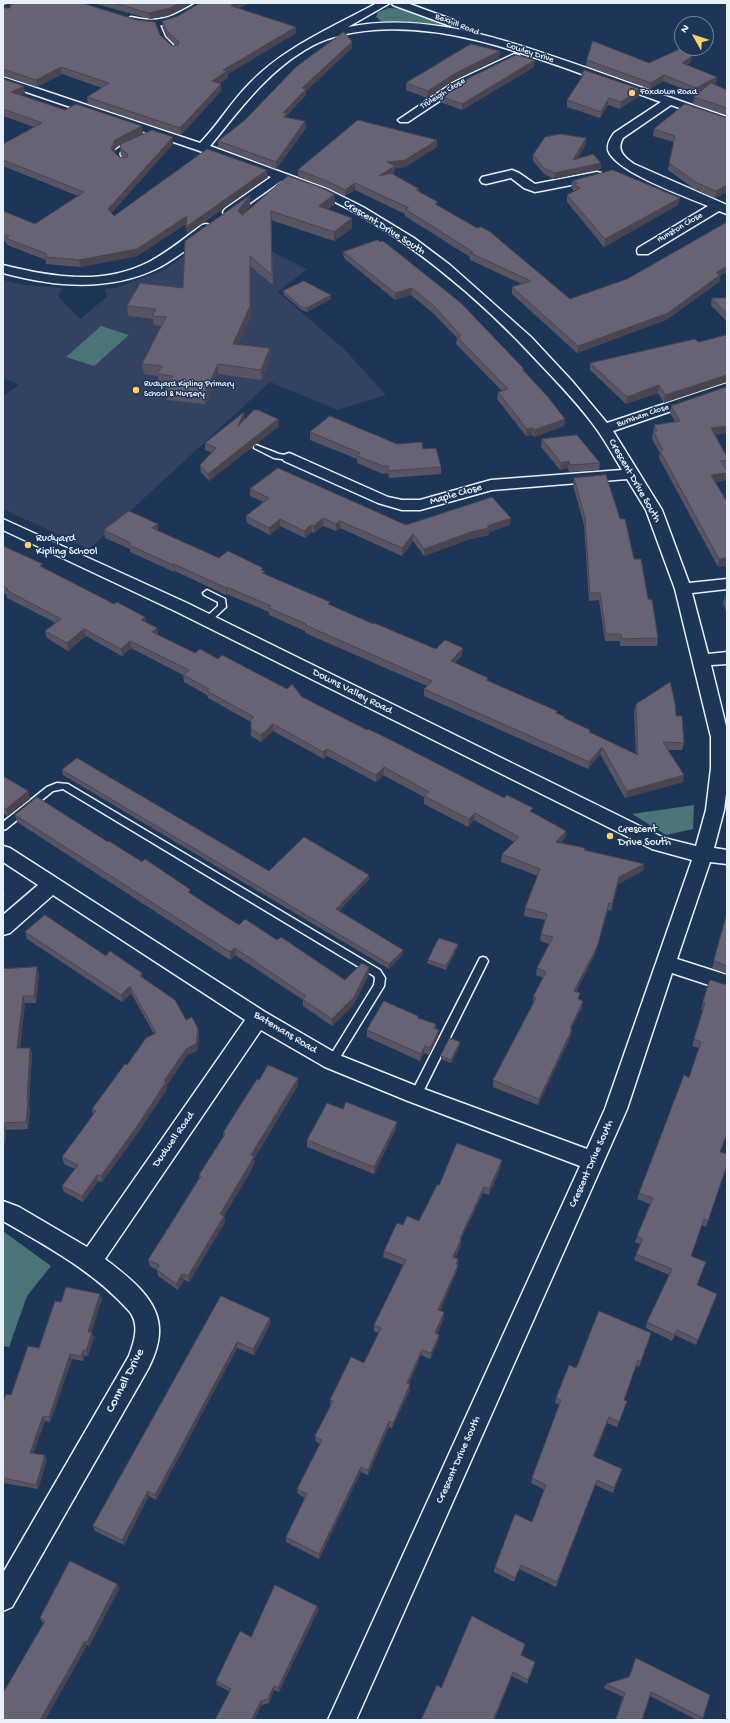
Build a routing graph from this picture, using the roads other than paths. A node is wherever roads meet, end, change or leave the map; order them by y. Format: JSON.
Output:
{"nodes":[{"id":1,"x":23,"y":3,"type":"edge"},
{"id":2,"x":204,"y":3,"type":"edge"},
{"id":3,"x":385,"y":3,"type":"edge"},
{"id":4,"x":397,"y":3,"type":"edge"},
{"id":5,"x":4,"y":9,"type":"edge"},
{"id":6,"x":366,"y":13,"type":"junction"},
{"id":7,"x":120,"y":16,"type":"edge"},
{"id":8,"x":157,"y":24,"type":"junction"},
{"id":9,"x":382,"y":26,"type":"junction"},
{"id":10,"x":326,"y":36,"type":"junction"},
{"id":11,"x":494,"y":41,"type":"junction"},
{"id":12,"x":176,"y":50,"type":"edge"},
{"id":13,"x":526,"y":51,"type":"junction"},
{"id":14,"x":3,"y":80,"type":"edge"},
{"id":15,"x":670,"y":101,"type":"junction"},
{"id":16,"x":404,"y":120,"type":"dead end"},
{"id":17,"x":727,"y":121,"type":"edge"},
{"id":18,"x":136,"y":140,"type":"edge"},
{"id":19,"x":201,"y":147,"type":"junction"},
{"id":20,"x":125,"y":162,"type":"edge"},
{"id":21,"x":628,"y":166,"type":"junction"},
{"id":22,"x":280,"y":176,"type":"junction"},
{"id":23,"x":486,"y":180,"type":"dead end"},
{"id":24,"x":722,"y":208,"type":"edge"},
{"id":25,"x":643,"y":251,"type":"dead end"},
{"id":26,"x":3,"y":269,"type":"edge"},
{"id":27,"x":727,"y":387,"type":"edge"},
{"id":28,"x":604,"y":429,"type":"junction"},
{"id":29,"x":256,"y":447,"type":"edge"},
{"id":30,"x":289,"y":458,"type":"joint"},
{"id":31,"x":633,"y":474,"type":"junction"},
{"id":32,"x":3,"y":524,"type":"edge"},
{"id":33,"x":727,"y":584,"type":"edge"},
{"id":34,"x":683,"y":589,"type":"junction"},
{"id":35,"x":207,"y":593,"type":"dead end"},
{"id":36,"x":207,"y":620,"type":"junction"},
{"id":37,"x":727,"y":658,"type":"edge"},
{"id":38,"x":700,"y":660,"type":"junction"},
{"id":39,"x":3,"y":827,"type":"edge"},
{"id":40,"x":3,"y":853,"type":"edge"},
{"id":41,"x":703,"y":854,"type":"junction"},
{"id":42,"x":727,"y":856,"type":"edge"},
{"id":43,"x":52,"y":884,"type":"junction"},
{"id":44,"x":3,"y":926,"type":"edge"},
{"id":45,"x":483,"y":961,"type":"dead end"},
{"id":46,"x":665,"y":963,"type":"junction"},
{"id":47,"x":727,"y":983,"type":"edge"},
{"id":48,"x":258,"y":1018,"type":"junction"},
{"id":49,"x":332,"y":1061,"type":"junction"},
{"id":50,"x":416,"y":1095,"type":"junction"},
{"id":51,"x":593,"y":1161,"type":"junction"},
{"id":52,"x":3,"y":1211,"type":"edge"},
{"id":53,"x":90,"y":1262,"type":"junction"},
{"id":54,"x":3,"y":1598,"type":"edge"},
{"id":55,"x":342,"y":1720,"type":"edge"}],
"edges":[{"from":1,"to":5,"type":"street"},
{"from":2,"to":8,"type":"street"},
{"from":3,"to":6,"type":"street","name":"Cowley Drive"},
{"from":4,"to":11,"type":"street","name":"Bexhill Road"},
{"from":6,"to":9,"type":"street"},
{"from":6,"to":10,"type":"street","name":"Cowley Drive"},
{"from":7,"to":8,"type":"street"},
{"from":8,"to":12,"type":"lane"},
{"from":9,"to":10,"type":"street","name":"Cowley Drive"},
{"from":9,"to":11,"type":"street","name":"Cowley Drive"},
{"from":10,"to":19,"type":"street","name":"Cowley Drive"},
{"from":11,"to":13,"type":"street","name":"Cowley Drive"},
{"from":13,"to":15,"type":"street","name":"Cowley Drive"},
{"from":13,"to":16,"type":"street","name":"Truleigh Close"},
{"from":14,"to":19,"type":"street","name":"Crescent Drive South"},
{"from":15,"to":17,"type":"street","name":"Cowley Drive"},
{"from":15,"to":21,"type":"street"},
{"from":18,"to":20,"type":"lane"},
{"from":19,"to":22,"type":"street","name":"Crescent Drive South"},
{"from":21,"to":23,"type":"street"},
{"from":21,"to":24,"type":"street"},
{"from":22,"to":26,"type":"street"},
{"from":22,"to":28,"type":"street","name":"Crescent Drive South"},
{"from":24,"to":25,"type":"street","name":"Hunston Close"},
{"from":27,"to":28,"type":"street","name":"Burnham Close"},
{"from":28,"to":31,"type":"street","name":"Crescent Drive South"},
{"from":29,"to":30,"type":"lane"},
{"from":30,"to":31,"type":"street","name":"Maple Close"},
{"from":31,"to":34,"type":"street","name":"Crescent Drive South"},
{"from":32,"to":36,"type":"street","name":"Downs Valley Road"},
{"from":33,"to":34,"type":"street"},
{"from":34,"to":38,"type":"street","name":"Crescent Drive South"},
{"from":35,"to":36,"type":"lane"},
{"from":36,"to":41,"type":"street","name":"Downs Valley Road"},
{"from":37,"to":38,"type":"street"},
{"from":38,"to":41,"type":"street","name":"Crescent Drive South"},
{"from":39,"to":49,"type":"lane"},
{"from":40,"to":43,"type":"street","name":"Batemans Road"},
{"from":41,"to":42,"type":"street","name":"Downs Valley Road"},
{"from":41,"to":46,"type":"street","name":"Crescent Drive South"},
{"from":43,"to":44,"type":"street"},
{"from":43,"to":48,"type":"street","name":"Batemans Road"},
{"from":45,"to":50,"type":"lane"},
{"from":46,"to":47,"type":"street"},
{"from":46,"to":51,"type":"street","name":"Crescent Drive South"},
{"from":48,"to":49,"type":"street","name":"Batemans Road"},
{"from":48,"to":53,"type":"street","name":"Dudwell Road"},
{"from":49,"to":50,"type":"street","name":"Batemans Road"},
{"from":50,"to":51,"type":"street","name":"Batemans Road"},
{"from":51,"to":55,"type":"street","name":"Crescent Drive South"},
{"from":52,"to":53,"type":"street","name":"Connell Drive"},
{"from":53,"to":54,"type":"street","name":"Connell Drive"}]}
